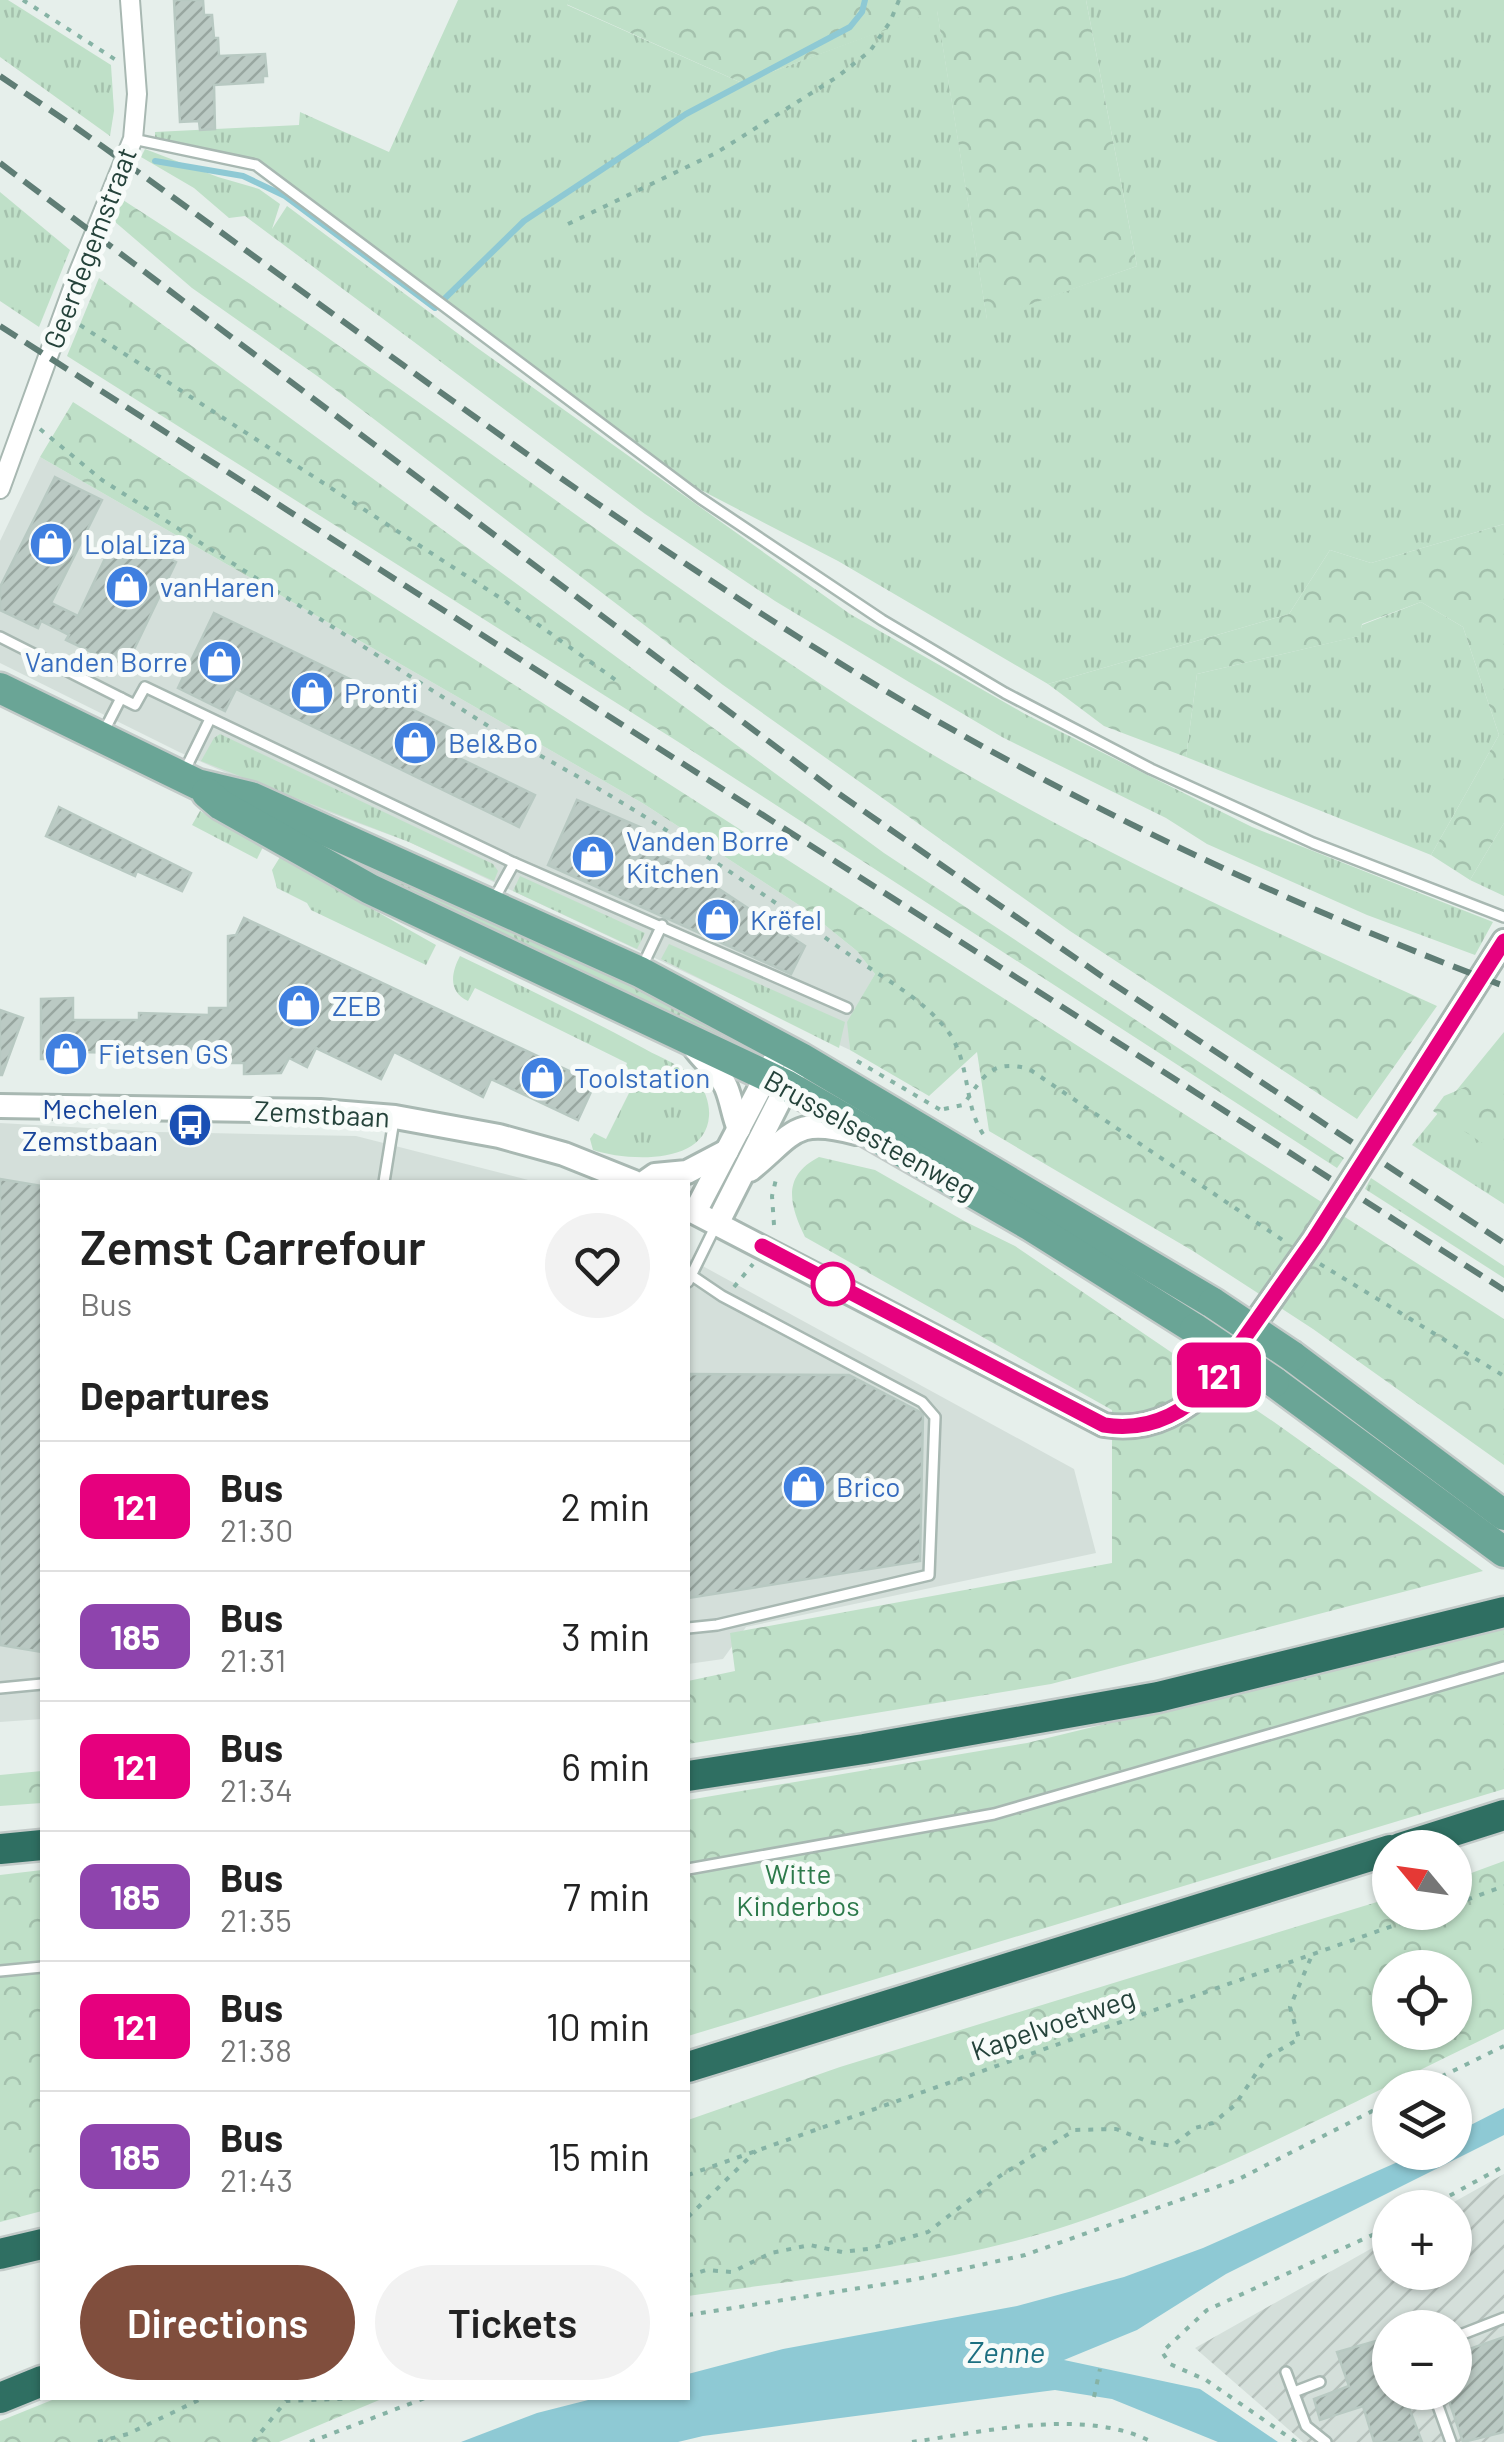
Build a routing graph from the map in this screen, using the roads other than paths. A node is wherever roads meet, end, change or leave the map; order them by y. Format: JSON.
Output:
{"nodes":[{"id":1,"x":130,"y":0,"type":"edge"},
{"id":2,"x":133,"y":139,"type":"junction"},
{"id":3,"x":0,"y":488,"type":"edge"},
{"id":4,"x":0,"y":637,"type":"edge"},
{"id":5,"x":0,"y":688,"type":"edge"},
{"id":6,"x":122,"y":698,"type":"junction"},
{"id":7,"x":210,"y":719,"type":"junction"},
{"id":8,"x":101,"y":737,"type":"junction"},
{"id":9,"x":189,"y":780,"type":"junction"},
{"id":10,"x":514,"y":862,"type":"junction"},
{"id":11,"x":492,"y":903,"type":"junction"},
{"id":12,"x":1504,"y":917,"type":"edge"},
{"id":13,"x":662,"y":925,"type":"junction"},
{"id":14,"x":1504,"y":941,"type":"edge"},
{"id":15,"x":640,"y":972,"type":"junction"},
{"id":16,"x":847,"y":1008,"type":"dead end"},
{"id":17,"x":690,"y":1042,"type":"junction"},
{"id":18,"x":791,"y":1052,"type":"junction"},
{"id":19,"x":776,"y":1081,"type":"junction"},
{"id":20,"x":0,"y":1106,"type":"edge"},
{"id":21,"x":395,"y":1117,"type":"junction"},
{"id":22,"x":739,"y":1129,"type":"junction"},
{"id":23,"x":882,"y":1142,"type":"junction"},
{"id":24,"x":728,"y":1151,"type":"junction"},
{"id":25,"x":739,"y":1178,"type":"junction"},
{"id":26,"x":384,"y":1180,"type":"edge"},
{"id":27,"x":629,"y":1180,"type":"edge"},
{"id":28,"x":647,"y":1180,"type":"edge"},
{"id":29,"x":691,"y":1210,"type":"edge"},
{"id":30,"x":717,"y":1224,"type":"junction"},
{"id":31,"x":690,"y":1275,"type":"edge"},
{"id":32,"x":690,"y":1278,"type":"edge"},
{"id":33,"x":1504,"y":1515,"type":"edge"},
{"id":34,"x":1502,"y":1550,"type":"edge"},
{"id":35,"x":1504,"y":1612,"type":"edge"},
{"id":36,"x":690,"y":1628,"type":"edge"},
{"id":37,"x":1504,"y":1667,"type":"edge"},
{"id":38,"x":40,"y":1684,"type":"edge"},
{"id":39,"x":0,"y":1688,"type":"edge"},
{"id":40,"x":690,"y":1776,"type":"edge"},
{"id":41,"x":1504,"y":1815,"type":"edge"},
{"id":42,"x":1457,"y":1830,"type":"edge"},
{"id":43,"x":40,"y":1845,"type":"edge"},
{"id":44,"x":0,"y":1849,"type":"edge"},
{"id":45,"x":1372,"y":1856,"type":"edge"},
{"id":46,"x":690,"y":1869,"type":"edge"},
{"id":47,"x":40,"y":1967,"type":"edge"},
{"id":48,"x":0,"y":1970,"type":"edge"},
{"id":49,"x":894,"y":2004,"type":"junction"},
{"id":50,"x":690,"y":2066,"type":"edge"},
{"id":51,"x":690,"y":2089,"type":"edge"},
{"id":52,"x":40,"y":2244,"type":"edge"},
{"id":53,"x":0,"y":2254,"type":"edge"},
{"id":54,"x":1504,"y":2318,"type":"edge"},
{"id":55,"x":1472,"y":2330,"type":"edge"},
{"id":56,"x":1286,"y":2372,"type":"dead end"},
{"id":57,"x":40,"y":2381,"type":"edge"},
{"id":58,"x":1320,"y":2382,"type":"dead end"},
{"id":59,"x":1294,"y":2392,"type":"junction"},
{"id":60,"x":0,"y":2398,"type":"edge"},
{"id":61,"x":1439,"y":2410,"type":"edge"},
{"id":62,"x":1326,"y":2442,"type":"edge"},
{"id":63,"x":1451,"y":2442,"type":"edge"}],
"edges":[{"from":1,"to":2,"type":"street","name":"Geerdegemstraat"},
{"from":2,"to":3,"type":"street","name":"Geerdegemstraat"},
{"from":2,"to":12,"type":"lane"},
{"from":4,"to":6,"type":"lane"},
{"from":5,"to":8,"type":"main road","name":"Brusselsesteenweg"},
{"from":6,"to":7,"type":"lane"},
{"from":6,"to":8,"type":"lane"},
{"from":7,"to":9,"type":"lane"},
{"from":7,"to":10,"type":"lane"},
{"from":8,"to":9,"type":"main road","name":"Brusselsesteenweg"},
{"from":9,"to":11,"type":"main road","name":"Brusselsesteenweg"},
{"from":9,"to":17,"type":"main road","name":"Brusselsesteenweg"},
{"from":10,"to":11,"type":"lane"},
{"from":10,"to":13,"type":"lane"},
{"from":11,"to":15,"type":"main road","name":"Brusselsesteenweg"},
{"from":13,"to":15,"type":"lane"},
{"from":13,"to":16,"type":"lane"},
{"from":14,"to":30,"type":"street"},
{"from":15,"to":18,"type":"main road","name":"Brusselsesteenweg"},
{"from":17,"to":19,"type":"main road","name":"Brusselsesteenweg"},
{"from":17,"to":22,"type":"street"},
{"from":18,"to":19,"type":"street"},
{"from":18,"to":33,"type":"main road","name":"Brusselsesteenweg","bridge":true},
{"from":19,"to":22,"type":"street"},
{"from":19,"to":23,"type":"main road","name":"Brusselsesteenweg"},
{"from":19,"to":25,"type":"street"},
{"from":20,"to":21,"type":"street","name":"Zemstbaan"},
{"from":21,"to":26,"type":"lane"},
{"from":21,"to":27,"type":"street","name":"Zemstbaan"},
{"from":22,"to":24,"type":"street"},
{"from":23,"to":25,"type":"street"},
{"from":23,"to":34,"type":"main road","name":"Brusselsesteenweg","bridge":true},
{"from":24,"to":28,"type":"street"},
{"from":24,"to":29,"type":"street"},
{"from":25,"to":30,"type":"street"},
{"from":29,"to":30,"type":"street"},
{"from":30,"to":31,"type":"lane"},
{"from":32,"to":36,"type":"lane"},
{"from":35,"to":40,"type":"highway"},
{"from":37,"to":46,"type":"lane"},
{"from":38,"to":39,"type":"lane"},
{"from":41,"to":42,"type":"highway"},
{"from":43,"to":44,"type":"highway"},
{"from":45,"to":49,"type":"highway"},
{"from":47,"to":48,"type":"lane"},
{"from":49,"to":50,"type":"highway"},
{"from":49,"to":51,"type":"highway"},
{"from":52,"to":53,"type":"highway"},
{"from":54,"to":55,"type":"lane"},
{"from":56,"to":59,"type":"lane"},
{"from":57,"to":60,"type":"highway"},
{"from":58,"to":59,"type":"lane"},
{"from":59,"to":62,"type":"lane"},
{"from":61,"to":63,"type":"lane"}]}
